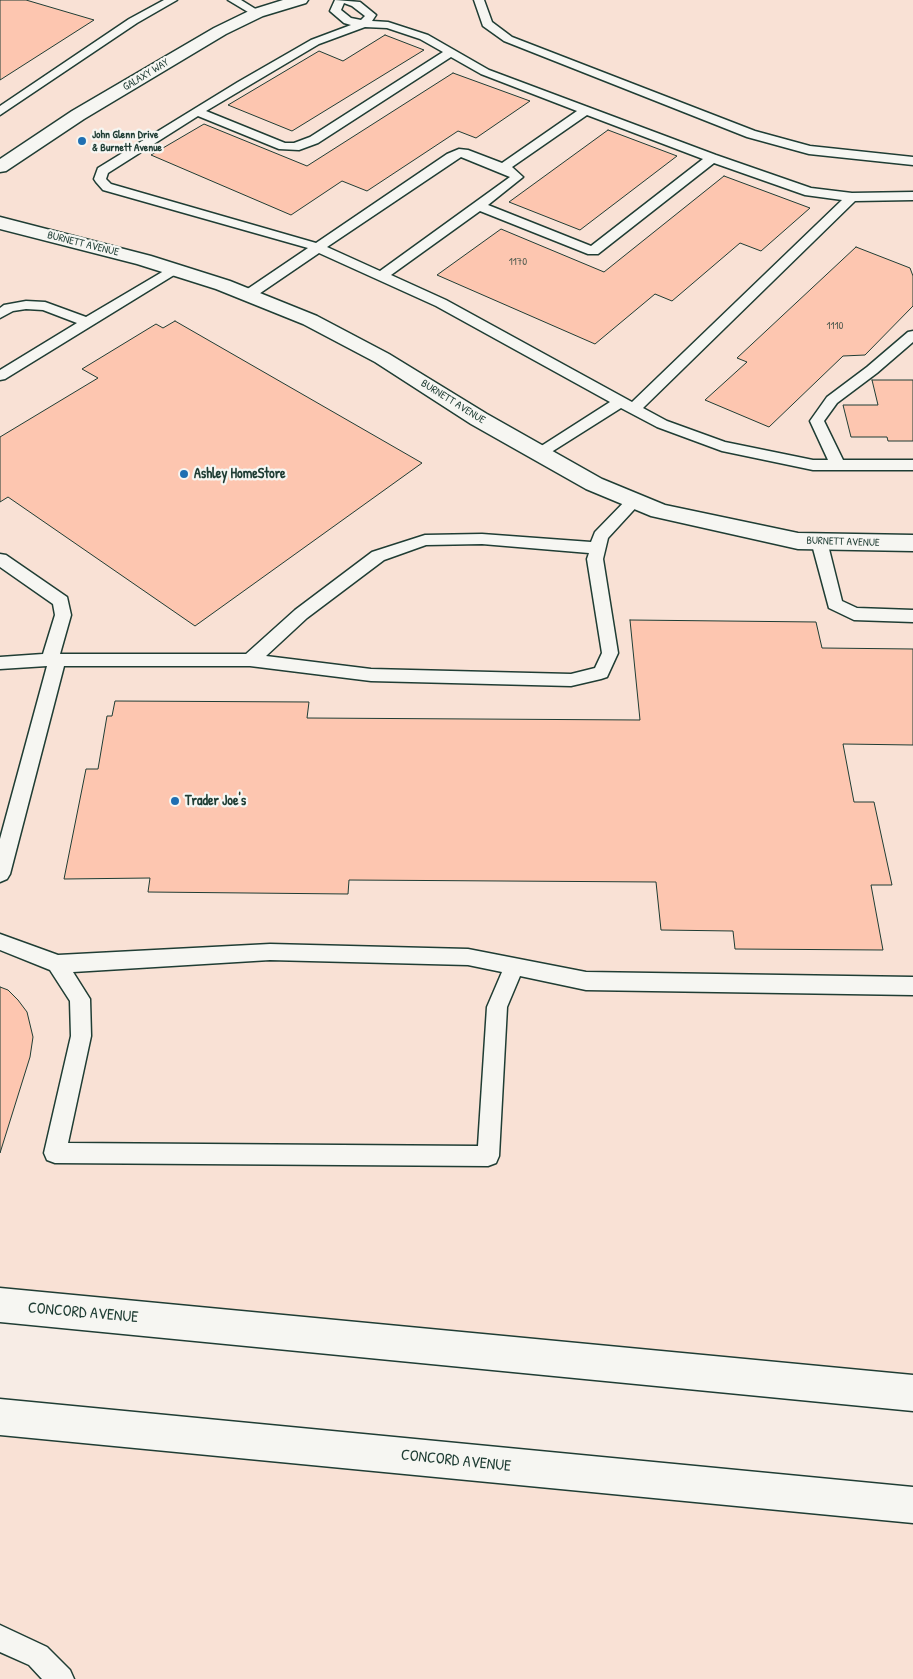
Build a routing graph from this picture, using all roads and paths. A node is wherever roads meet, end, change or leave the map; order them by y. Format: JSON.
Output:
{"nodes":[{"id":1,"x":172,"y":0,"type":"edge"},
{"id":2,"x":233,"y":0,"type":"edge"},
{"id":3,"x":300,"y":0,"type":"edge"},
{"id":4,"x":340,"y":0,"type":"edge"},
{"id":5,"x":346,"y":0,"type":"edge"},
{"id":6,"x":479,"y":0,"type":"edge"},
{"id":7,"x":257,"y":14,"type":"junction"},
{"id":8,"x":364,"y":24,"type":"junction"},
{"id":9,"x":449,"y":53,"type":"junction"},
{"id":10,"x":0,"y":111,"type":"edge"},
{"id":11,"x":585,"y":111,"type":"junction"},
{"id":12,"x":197,"y":112,"type":"junction"},
{"id":13,"x":712,"y":158,"type":"junction"},
{"id":14,"x":913,"y":161,"type":"edge"},
{"id":15,"x":0,"y":167,"type":"edge"},
{"id":16,"x":503,"y":168,"type":"junction"},
{"id":17,"x":910,"y":196,"type":"edge"},
{"id":18,"x":852,"y":197,"type":"junction"},
{"id":19,"x":479,"y":206,"type":"junction"},
{"id":20,"x":913,"y":213,"type":"edge"},
{"id":21,"x":0,"y":223,"type":"edge"},
{"id":22,"x":317,"y":247,"type":"junction"},
{"id":23,"x":174,"y":269,"type":"junction"},
{"id":24,"x":380,"y":276,"type":"junction"},
{"id":25,"x":248,"y":295,"type":"junction"},
{"id":26,"x":0,"y":314,"type":"edge"},
{"id":27,"x":87,"y":322,"type":"junction"},
{"id":28,"x":913,"y":335,"type":"edge"},
{"id":29,"x":0,"y":376,"type":"edge"},
{"id":30,"x":627,"y":405,"type":"junction"},
{"id":31,"x":540,"y":453,"type":"junction"},
{"id":32,"x":838,"y":465,"type":"junction"},
{"id":33,"x":913,"y":465,"type":"edge"},
{"id":34,"x":634,"y":501,"type":"junction"},
{"id":35,"x":819,"y":541,"type":"junction"},
{"id":36,"x":913,"y":544,"type":"edge"},
{"id":37,"x":598,"y":548,"type":"junction"},
{"id":38,"x":0,"y":559,"type":"edge"},
{"id":39,"x":913,"y":616,"type":"edge"},
{"id":40,"x":53,"y":660,"type":"junction"},
{"id":41,"x":250,"y":660,"type":"junction"},
{"id":42,"x":0,"y":663,"type":"edge"},
{"id":43,"x":0,"y":874,"type":"edge"},
{"id":44,"x":0,"y":942,"type":"edge"},
{"id":45,"x":57,"y":964,"type":"junction"},
{"id":46,"x":514,"y":967,"type":"junction"},
{"id":47,"x":913,"y":986,"type":"edge"},
{"id":48,"x":0,"y":1305,"type":"edge"},
{"id":49,"x":913,"y":1393,"type":"edge"},
{"id":50,"x":0,"y":1417,"type":"edge"},
{"id":51,"x":913,"y":1505,"type":"edge"},
{"id":52,"x":0,"y":1638,"type":"edge"},
{"id":53,"x":61,"y":1679,"type":"edge"}],
"edges":[{"from":1,"to":10,"type":"lane"},
{"from":2,"to":7,"type":"lane"},
{"from":3,"to":7,"type":"street","name":"GALAXY WAY"},
{"from":4,"to":8,"type":"lane"},
{"from":5,"to":8,"type":"lane"},
{"from":6,"to":14,"type":"lane"},
{"from":7,"to":15,"type":"street","name":"GALAXY WAY"},
{"from":8,"to":9,"type":"lane"},
{"from":8,"to":12,"type":"lane"},
{"from":9,"to":11,"type":"lane"},
{"from":9,"to":12,"type":"lane"},
{"from":11,"to":13,"type":"lane"},
{"from":11,"to":16,"type":"lane"},
{"from":12,"to":22,"type":"lane"},
{"from":13,"to":18,"type":"lane"},
{"from":13,"to":19,"type":"lane"},
{"from":16,"to":19,"type":"lane"},
{"from":16,"to":22,"type":"lane"},
{"from":17,"to":18,"type":"lane"},
{"from":17,"to":20,"type":"lane"},
{"from":18,"to":30,"type":"lane"},
{"from":19,"to":24,"type":"lane"},
{"from":21,"to":23,"type":"street","name":"BURNETT AVENUE"},
{"from":22,"to":24,"type":"lane"},
{"from":22,"to":25,"type":"lane"},
{"from":23,"to":25,"type":"street","name":"BURNETT AVENUE"},
{"from":23,"to":27,"type":"lane"},
{"from":24,"to":30,"type":"lane"},
{"from":25,"to":31,"type":"street","name":"BURNETT AVENUE"},
{"from":26,"to":27,"type":"lane"},
{"from":27,"to":29,"type":"lane"},
{"from":28,"to":32,"type":"lane"},
{"from":30,"to":31,"type":"lane"},
{"from":30,"to":32,"type":"lane"},
{"from":31,"to":34,"type":"street","name":"BURNETT AVENUE"},
{"from":32,"to":33,"type":"lane"},
{"from":34,"to":35,"type":"street","name":"BURNETT AVENUE"},
{"from":34,"to":37,"type":"lane"},
{"from":35,"to":36,"type":"street","name":"BURNETT AVENUE"},
{"from":35,"to":39,"type":"lane"},
{"from":37,"to":41,"type":"lane"},
{"from":37,"to":41,"type":"lane"},
{"from":38,"to":40,"type":"lane"},
{"from":40,"to":41,"type":"lane"},
{"from":40,"to":42,"type":"lane"},
{"from":40,"to":43,"type":"lane"},
{"from":44,"to":45,"type":"lane"},
{"from":45,"to":46,"type":"lane"},
{"from":45,"to":46,"type":"lane"},
{"from":46,"to":47,"type":"lane"},
{"from":48,"to":49,"type":"street","name":"CONCORD AVENUE"},
{"from":50,"to":51,"type":"street","name":"CONCORD AVENUE"},
{"from":52,"to":53,"type":"lane"}]}
